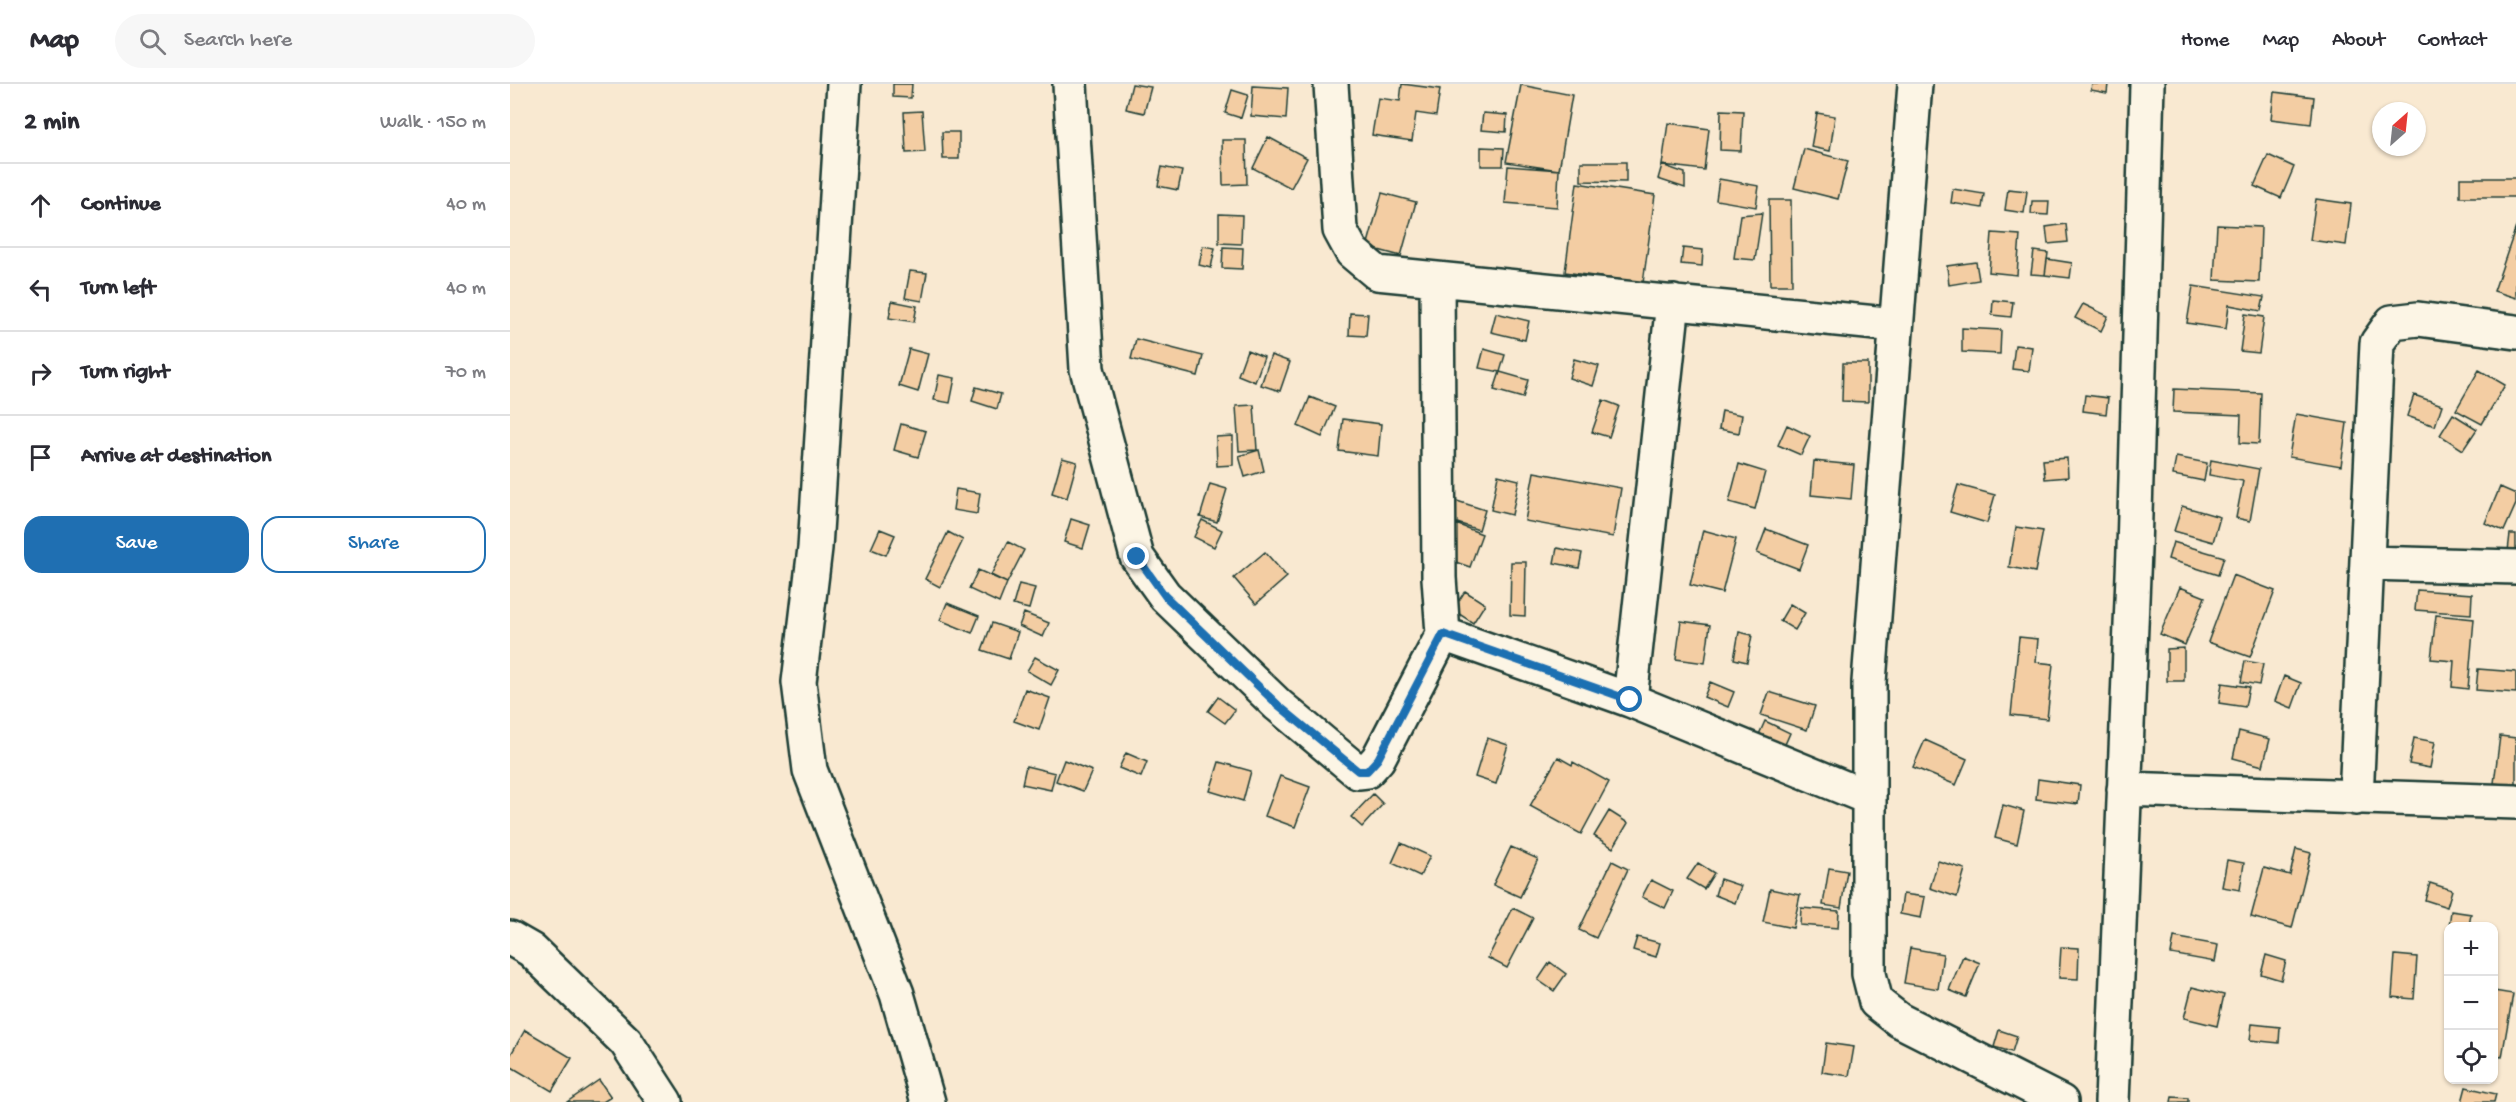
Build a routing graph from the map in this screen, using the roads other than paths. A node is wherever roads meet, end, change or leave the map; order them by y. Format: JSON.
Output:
{"nodes":[{"id":1,"x":844,"y":84,"type":"edge"},
{"id":2,"x":1070,"y":84,"type":"edge"},
{"id":3,"x":1330,"y":84,"type":"edge"},
{"id":4,"x":2147,"y":84,"type":"edge"},
{"id":5,"x":1908,"y":85,"type":"edge"},
{"id":6,"x":1437,"y":279,"type":"junction"},
{"id":7,"x":1673,"y":302,"type":"junction"},
{"id":8,"x":1896,"y":325,"type":"junction"},
{"id":9,"x":2516,"y":332,"type":"edge"},
{"id":10,"x":2367,"y":563,"type":"junction"},
{"id":11,"x":2516,"y":567,"type":"edge"},
{"id":12,"x":1443,"y":634,"type":"junction"},
{"id":13,"x":1630,"y":700,"type":"junction"},
{"id":14,"x":2124,"y":789,"type":"junction"},
{"id":15,"x":1869,"y":798,"type":"junction"},
{"id":16,"x":2356,"y":798,"type":"junction"},
{"id":17,"x":2516,"y":802,"type":"edge"},
{"id":18,"x":510,"y":938,"type":"edge"},
{"id":19,"x":664,"y":1102,"type":"edge"},
{"id":20,"x":928,"y":1102,"type":"edge"},
{"id":21,"x":2061,"y":1102,"type":"edge"},
{"id":22,"x":2112,"y":1102,"type":"edge"}],
"edges":[{"from":1,"to":20,"type":"street"},
{"from":2,"to":12,"type":"street"},
{"from":3,"to":6,"type":"street"},
{"from":4,"to":14,"type":"street"},
{"from":5,"to":8,"type":"street"},
{"from":6,"to":7,"type":"street"},
{"from":6,"to":12,"type":"street"},
{"from":7,"to":8,"type":"street"},
{"from":7,"to":13,"type":"street"},
{"from":8,"to":15,"type":"street"},
{"from":9,"to":10,"type":"street"},
{"from":10,"to":11,"type":"street"},
{"from":10,"to":16,"type":"street"},
{"from":12,"to":13,"type":"street"},
{"from":13,"to":15,"type":"street"},
{"from":14,"to":16,"type":"street"},
{"from":14,"to":22,"type":"street"},
{"from":15,"to":21,"type":"street"},
{"from":16,"to":17,"type":"street"},
{"from":18,"to":19,"type":"street"}]}
